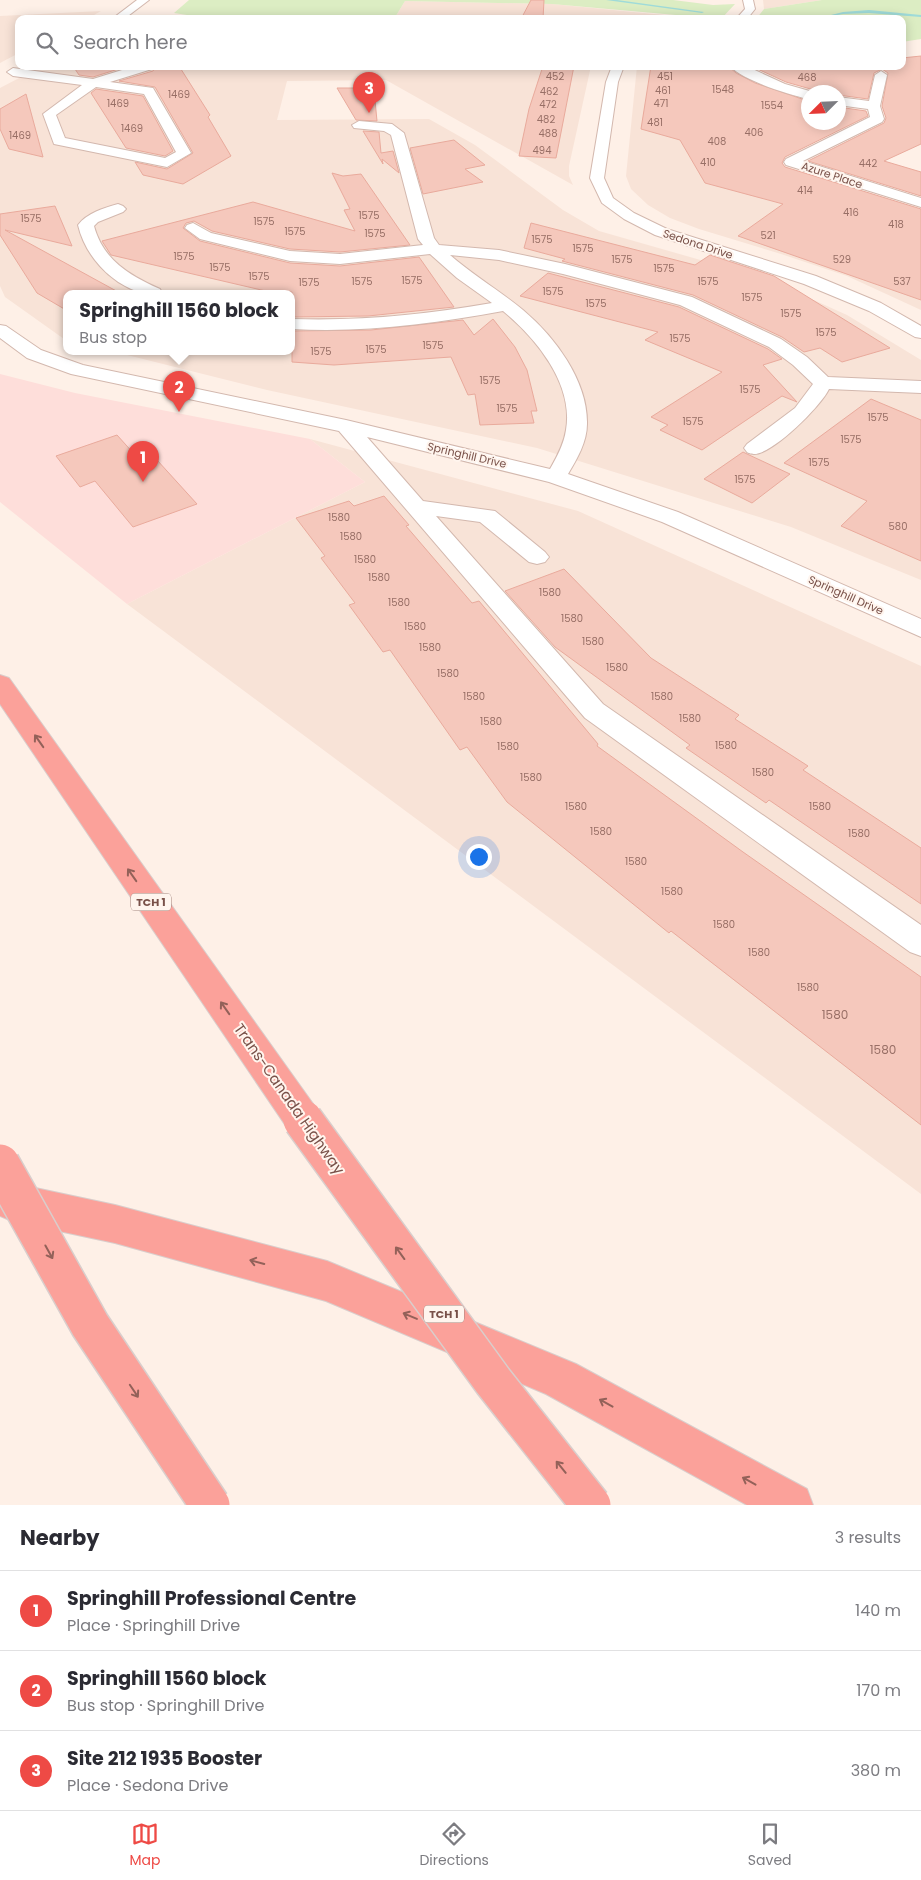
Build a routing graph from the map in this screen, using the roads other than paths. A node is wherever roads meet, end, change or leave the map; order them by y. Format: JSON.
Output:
{"nodes":[{"id":1,"x":144,"y":0,"type":"edge"},
{"id":2,"x":748,"y":0,"type":"edge"},
{"id":3,"x":123,"y":15,"type":"edge"},
{"id":4,"x":745,"y":15,"type":"edge"},
{"id":5,"x":16,"y":70,"type":"edge"},
{"id":6,"x":23,"y":70,"type":"edge"},
{"id":7,"x":135,"y":70,"type":"edge"},
{"id":8,"x":616,"y":70,"type":"edge"},
{"id":9,"x":744,"y":70,"type":"edge"},
{"id":10,"x":881,"y":75,"type":"dead end"},
{"id":11,"x":0,"y":78,"type":"edge"},
{"id":12,"x":94,"y":83,"type":"junction"},
{"id":13,"x":801,"y":93,"type":"edge"},
{"id":14,"x":846,"y":102,"type":"edge"},
{"id":15,"x":874,"y":106,"type":"junction"},
{"id":16,"x":360,"y":125,"type":"dead end"},
{"id":17,"x":921,"y":203,"type":"edge"},
{"id":18,"x":118,"y":209,"type":"dead end"},
{"id":19,"x":192,"y":228,"type":"dead end"},
{"id":20,"x":434,"y":249,"type":"junction"},
{"id":21,"x":148,"y":290,"type":"edge"},
{"id":22,"x":507,"y":305,"type":"junction"},
{"id":23,"x":295,"y":324,"type":"edge"},
{"id":24,"x":0,"y":330,"type":"edge"},
{"id":25,"x":921,"y":333,"type":"edge"},
{"id":26,"x":824,"y":383,"type":"junction"},
{"id":27,"x":921,"y":387,"type":"edge"},
{"id":28,"x":346,"y":426,"type":"junction"},
{"id":29,"x":754,"y":448,"type":"dead end"},
{"id":30,"x":556,"y":476,"type":"junction"},
{"id":31,"x":415,"y":506,"type":"junction"},
{"id":32,"x":538,"y":557,"type":"dead end"},
{"id":33,"x":921,"y":629,"type":"edge"},
{"id":34,"x":0,"y":684,"type":"edge"},
{"id":35,"x":921,"y":942,"type":"edge"},
{"id":36,"x":0,"y":1164,"type":"edge"},
{"id":37,"x":0,"y":1200,"type":"edge"},
{"id":38,"x":210,"y":1505,"type":"edge"},
{"id":39,"x":591,"y":1505,"type":"edge"},
{"id":40,"x":791,"y":1505,"type":"edge"}],
"edges":[{"from":1,"to":3,"type":"street"},
{"from":2,"to":4,"type":"street"},
{"from":5,"to":11,"type":"street"},
{"from":6,"to":12,"type":"street"},
{"from":7,"to":12,"type":"street"},
{"from":8,"to":25,"type":"street","name":"Sedona Drive"},
{"from":9,"to":13,"type":"street"},
{"from":10,"to":15,"type":"street","name":"Azure Place"},
{"from":12,"to":12,"type":"street"},
{"from":14,"to":15,"type":"street"},
{"from":15,"to":17,"type":"street","name":"Azure Place"},
{"from":16,"to":20,"type":"street"},
{"from":18,"to":21,"type":"street"},
{"from":19,"to":20,"type":"street"},
{"from":20,"to":22,"type":"street"},
{"from":20,"to":26,"type":"street"},
{"from":22,"to":23,"type":"street"},
{"from":22,"to":30,"type":"street"},
{"from":24,"to":28,"type":"street","name":"Springhill Drive"},
{"from":26,"to":27,"type":"street"},
{"from":26,"to":29,"type":"street"},
{"from":28,"to":30,"type":"street","name":"Springhill Drive"},
{"from":28,"to":31,"type":"street"},
{"from":30,"to":33,"type":"street","name":"Springhill Drive"},
{"from":31,"to":32,"type":"street"},
{"from":31,"to":35,"type":"street"},
{"from":39,"to":34,"type":"highway","name":"Trans-Canada Highway","number":"TCH 1","one_way":true,"bridge":true},
{"from":36,"to":38,"type":"highway","one_way":true,"bridge":true},
{"from":40,"to":37,"type":"highway","one_way":true}]}
